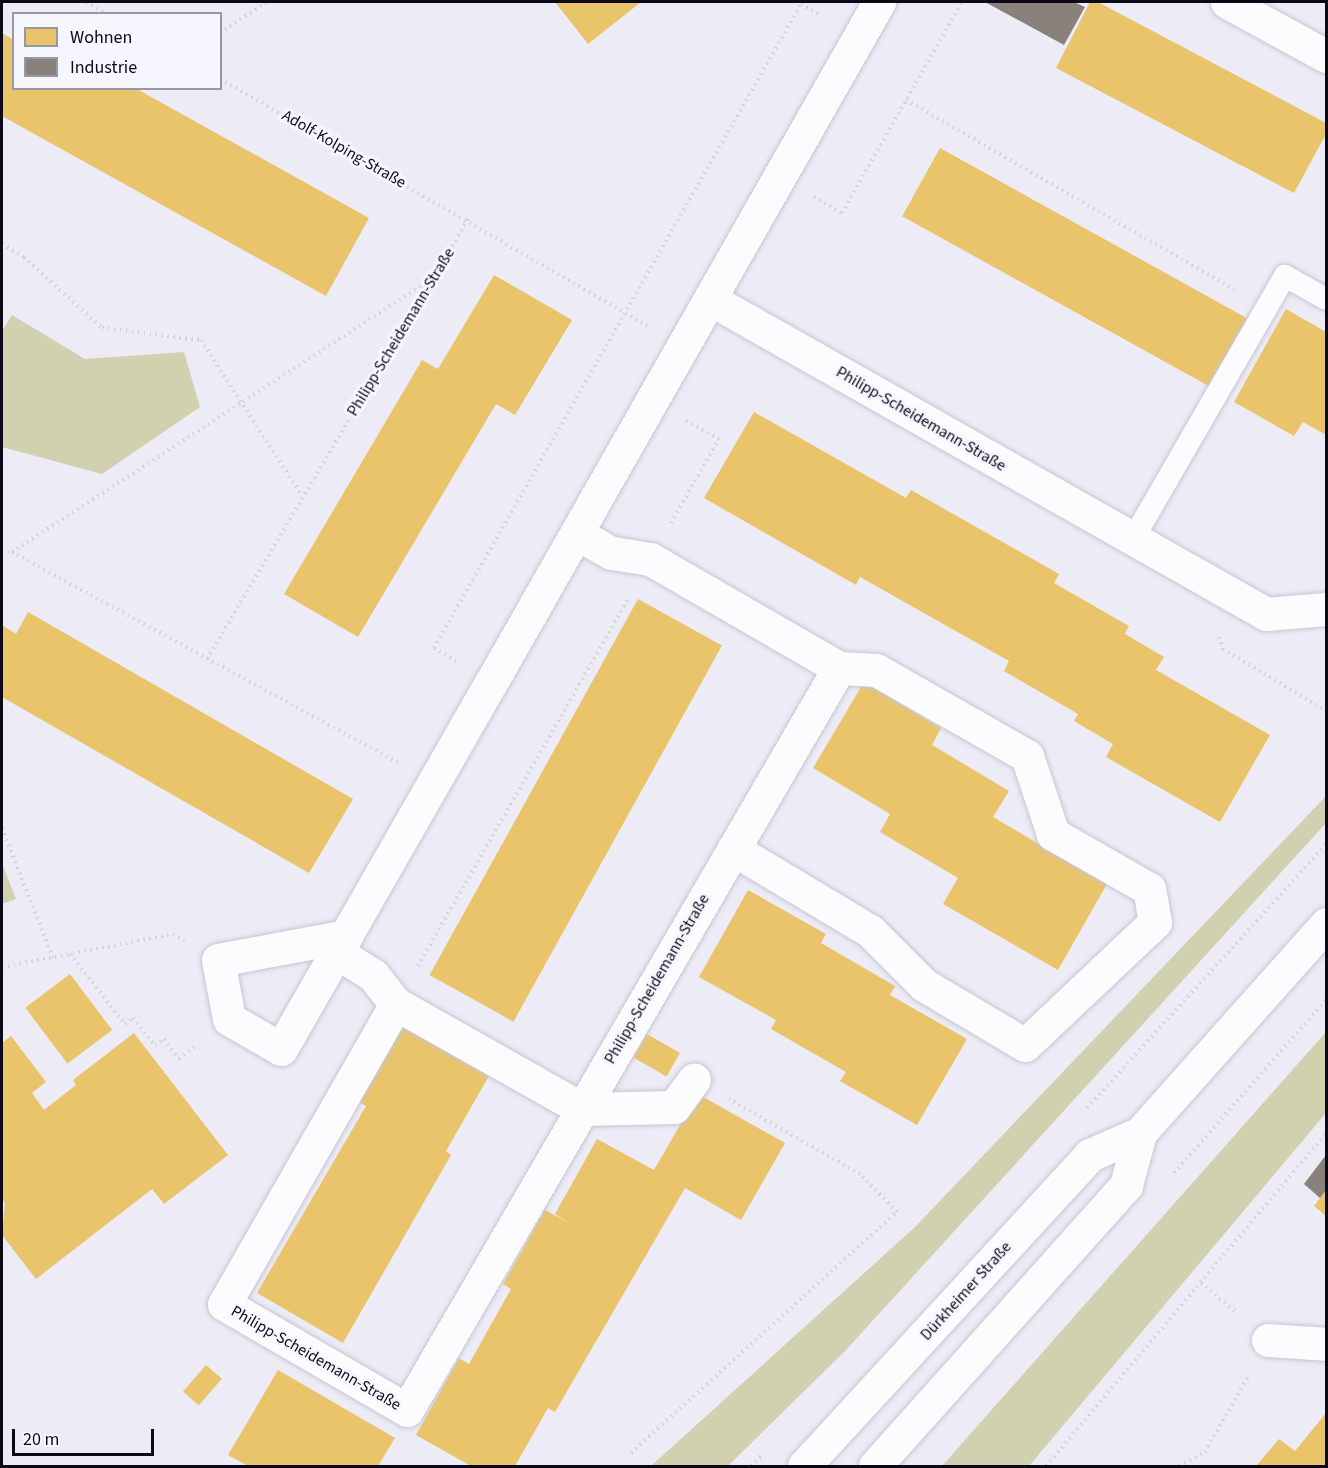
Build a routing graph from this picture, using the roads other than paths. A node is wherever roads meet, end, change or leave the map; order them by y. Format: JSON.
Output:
{"nodes":[{"id":1,"x":879,"y":2,"type":"edge"},
{"id":2,"x":1227,"y":2,"type":"edge"},
{"id":3,"x":1326,"y":57,"type":"edge"},
{"id":4,"x":710,"y":299,"type":"junction"},
{"id":5,"x":1326,"y":299,"type":"edge"},
{"id":6,"x":576,"y":533,"type":"junction"},
{"id":7,"x":1133,"y":539,"type":"junction"},
{"id":8,"x":1326,"y":609,"type":"edge"},
{"id":9,"x":839,"y":668,"type":"junction"},
{"id":10,"x":733,"y":849,"type":"junction"},
{"id":11,"x":1326,"y":924,"type":"edge"},
{"id":12,"x":341,"y":944,"type":"junction"},
{"id":13,"x":403,"y":993,"type":"junction"},
{"id":14,"x":694,"y":1079,"type":"road end"},
{"id":15,"x":582,"y":1109,"type":"junction"},
{"id":16,"x":1140,"y":1132,"type":"junction"},
{"id":17,"x":1268,"y":1340,"type":"road end"},
{"id":18,"x":1326,"y":1344,"type":"edge"},
{"id":19,"x":804,"y":1467,"type":"edge"},
{"id":20,"x":875,"y":1467,"type":"edge"}],
"edges":[{"from":1,"to":4,"type":"street"},
{"from":2,"to":3,"type":"street"},
{"from":4,"to":6,"type":"street"},
{"from":4,"to":7,"type":"street","name":"Philipp-Scheidemann-Straße"},
{"from":5,"to":7,"type":"lane"},
{"from":6,"to":9,"type":"street"},
{"from":6,"to":12,"type":"street"},
{"from":7,"to":8,"type":"street","name":"Philipp-Scheidemann-Straße"},
{"from":9,"to":10,"type":"street","name":"Philipp-Scheidemann-Straße"},
{"from":9,"to":10,"type":"street"},
{"from":10,"to":15,"type":"street","name":"Philipp-Scheidemann-Straße"},
{"from":11,"to":16,"type":"street","name":"Dürkheimer Straße"},
{"from":12,"to":12,"type":"street"},
{"from":12,"to":13,"type":"street"},
{"from":13,"to":15,"type":"street"},
{"from":13,"to":15,"type":"street","name":"Philipp-Scheidemann-Straße"},
{"from":14,"to":15,"type":"street"},
{"from":16,"to":19,"type":"street","name":"Dürkheimer Straße"},
{"from":16,"to":20,"type":"street","name":"Dürkheimer Straße"},
{"from":17,"to":18,"type":"street"}]}
